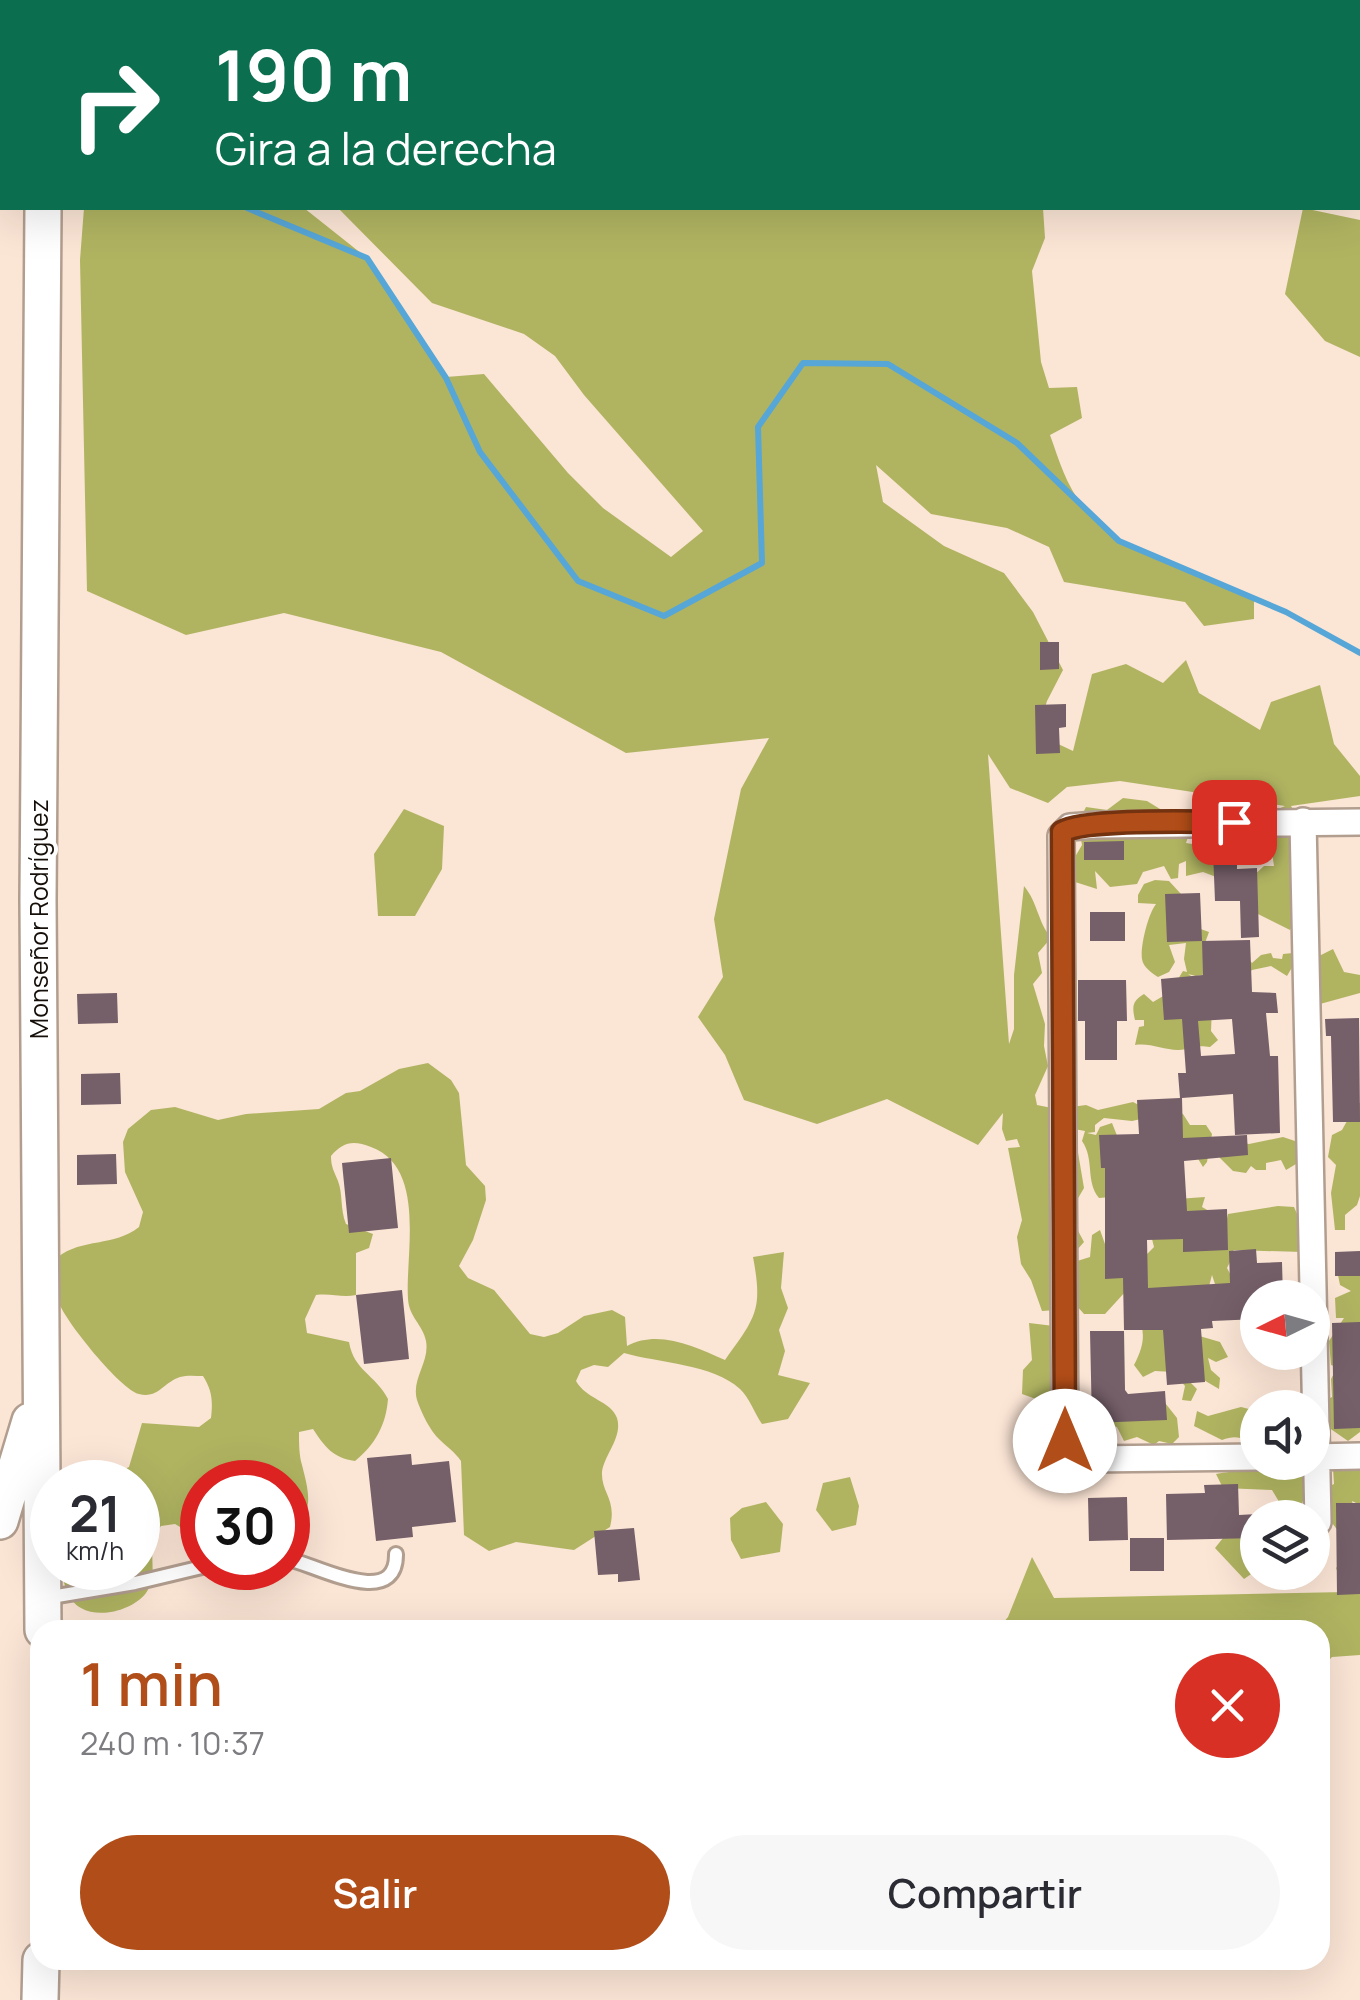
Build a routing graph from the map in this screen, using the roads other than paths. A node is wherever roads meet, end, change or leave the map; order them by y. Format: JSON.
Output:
{"nodes":[{"id":1,"x":43,"y":210,"type":"edge"},
{"id":2,"x":1303,"y":821,"type":"junction"},
{"id":3,"x":1360,"y":822,"type":"edge"},
{"id":4,"x":41,"y":1384,"type":"junction"},
{"id":5,"x":1314,"y":1390,"type":"edge"},
{"id":6,"x":1330,"y":1456,"type":"edge"},
{"id":7,"x":1360,"y":1456,"type":"edge"},
{"id":8,"x":1240,"y":1457,"type":"edge"},
{"id":9,"x":0,"y":1521,"type":"edge"},
{"id":10,"x":396,"y":1554,"type":"dead end"},
{"id":11,"x":310,"y":1567,"type":"edge"},
{"id":12,"x":180,"y":1572,"type":"edge"},
{"id":13,"x":43,"y":1614,"type":"edge"},
{"id":14,"x":40,"y":1970,"type":"edge"},
{"id":15,"x":40,"y":2000,"type":"edge"}],
"edges":[{"from":1,"to":4,"type":"street","name":"Monseñor Rodríguez"},
{"from":2,"to":3,"type":"street"},
{"from":2,"to":5,"type":"street"},
{"from":2,"to":8,"type":"street"},
{"from":4,"to":9,"type":"street"},
{"from":4,"to":13,"type":"street","name":"Monseñor Rodríguez"},
{"from":6,"to":7,"type":"street"},
{"from":10,"to":11,"type":"lane"},
{"from":12,"to":13,"type":"lane"},
{"from":14,"to":15,"type":"street"}]}
